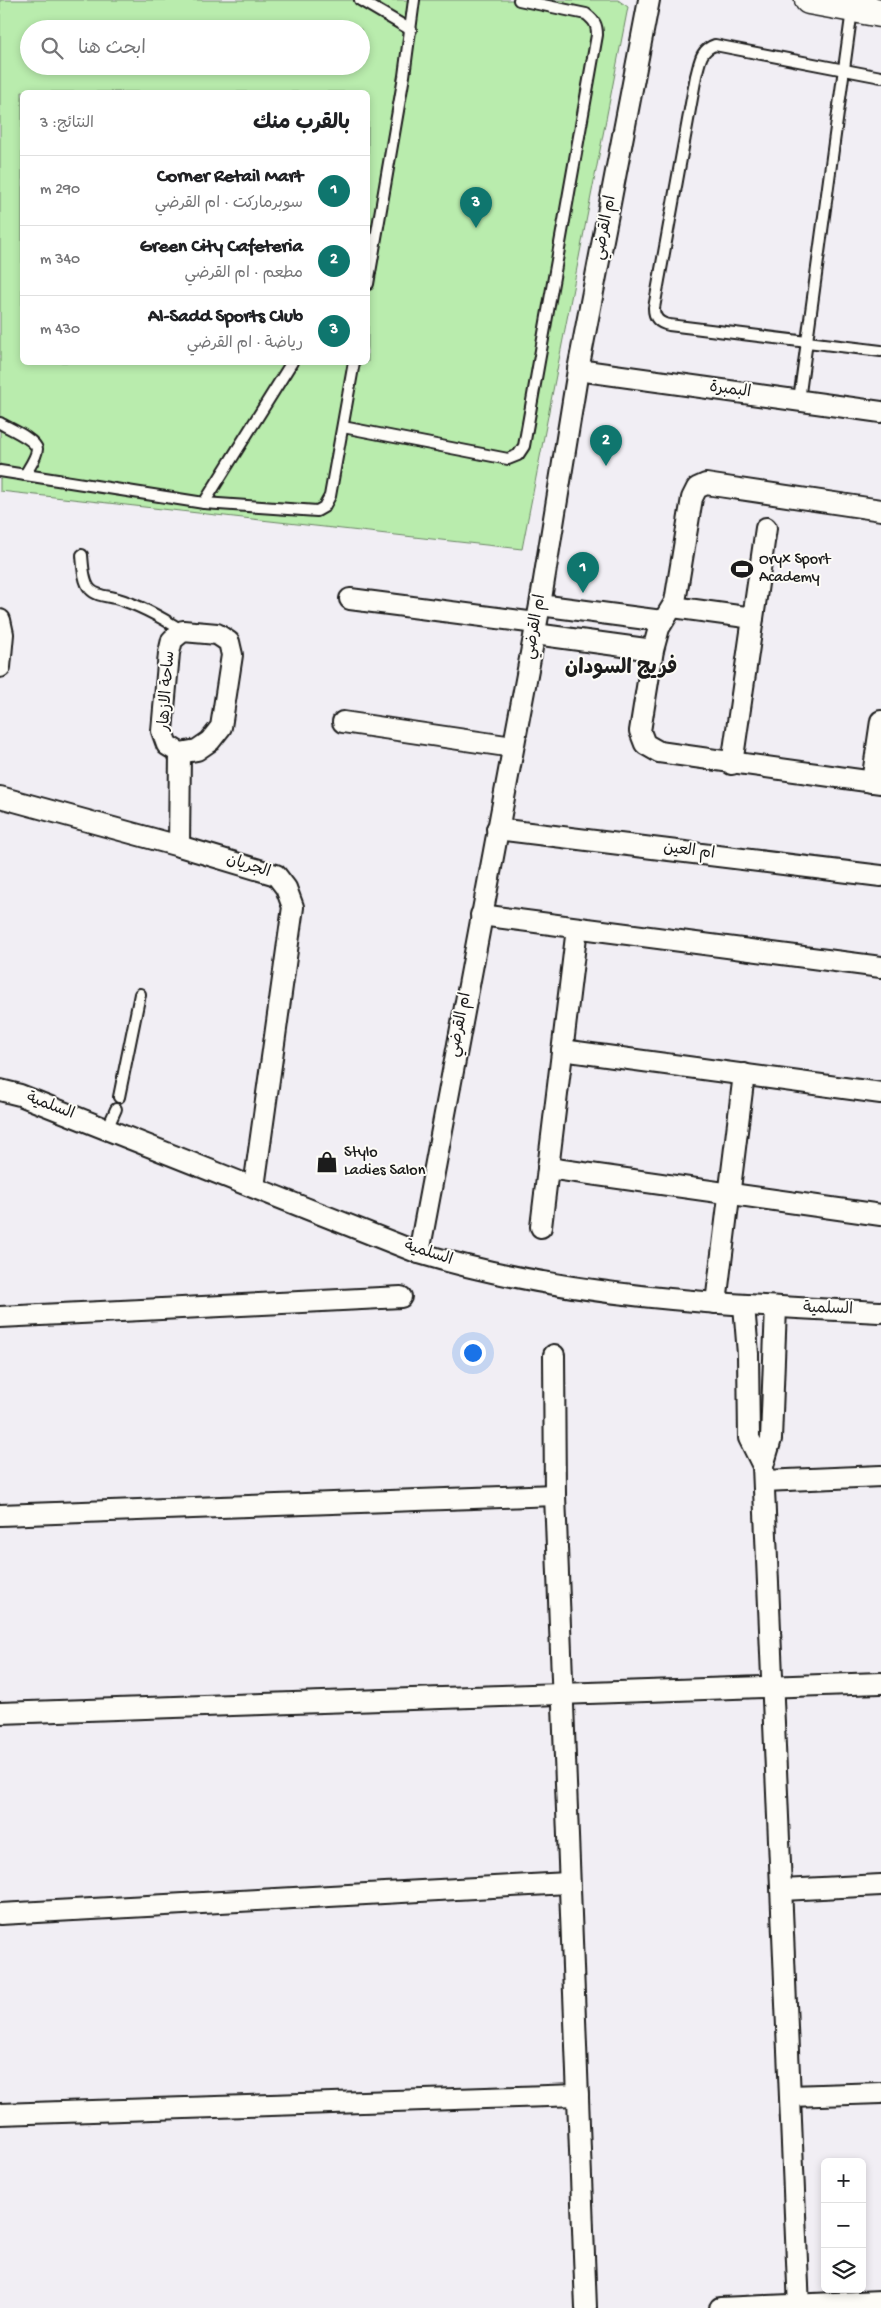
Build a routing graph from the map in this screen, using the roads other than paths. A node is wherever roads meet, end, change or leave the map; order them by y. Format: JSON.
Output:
{"nodes":[{"id":1,"x":360,"y":0,"type":"edge"},
{"id":2,"x":414,"y":0,"type":"edge"},
{"id":3,"x":519,"y":0,"type":"edge"},
{"id":4,"x":649,"y":0,"type":"edge"},
{"id":5,"x":809,"y":0,"type":"edge"},
{"id":6,"x":852,"y":9,"type":"junction"},
{"id":7,"x":881,"y":13,"type":"edge"},
{"id":8,"x":411,"y":30,"type":"junction"},
{"id":9,"x":845,"y":70,"type":"junction"},
{"id":10,"x":881,"y":77,"type":"edge"},
{"id":11,"x":378,"y":227,"type":"junction"},
{"id":12,"x":370,"y":240,"type":"edge"},
{"id":13,"x":370,"y":273,"type":"edge"},
{"id":14,"x":807,"y":341,"type":"junction"},
{"id":15,"x":881,"y":350,"type":"edge"},
{"id":16,"x":290,"y":365,"type":"edge"},
{"id":17,"x":353,"y":365,"type":"edge"},
{"id":18,"x":578,"y":370,"type":"junction"},
{"id":19,"x":799,"y":400,"type":"junction"},
{"id":20,"x":881,"y":412,"type":"edge"},
{"id":21,"x":0,"y":423,"type":"edge"},
{"id":22,"x":343,"y":427,"type":"junction"},
{"id":23,"x":0,"y":471,"type":"edge"},
{"id":24,"x":25,"y":475,"type":"junction"},
{"id":25,"x":204,"y":503,"type":"junction"},
{"id":26,"x":881,"y":510,"type":"edge"},
{"id":27,"x":766,"y":528,"type":"dead end"},
{"id":28,"x":82,"y":555,"type":"dead end"},
{"id":29,"x":350,"y":599,"type":"dead end"},
{"id":30,"x":668,"y":614,"type":"junction"},
{"id":31,"x":752,"y":618,"type":"junction"},
{"id":32,"x":0,"y":620,"type":"edge"},
{"id":33,"x":537,"y":621,"type":"junction"},
{"id":34,"x":183,"y":631,"type":"junction"},
{"id":35,"x":653,"y":650,"type":"junction"},
{"id":36,"x":0,"y":667,"type":"edge"},
{"id":37,"x":342,"y":722,"type":"dead end"},
{"id":38,"x":881,"y":722,"type":"edge"},
{"id":39,"x":512,"y":748,"type":"junction"},
{"id":40,"x":180,"y":753,"type":"junction"},
{"id":41,"x":732,"y":764,"type":"junction"},
{"id":42,"x":877,"y":782,"type":"edge"},
{"id":43,"x":0,"y":797,"type":"edge"},
{"id":44,"x":497,"y":829,"type":"junction"},
{"id":45,"x":179,"y":846,"type":"junction"},
{"id":46,"x":881,"y":876,"type":"edge"},
{"id":47,"x":482,"y":915,"type":"junction"},
{"id":48,"x":577,"y":928,"type":"junction"},
{"id":49,"x":881,"y":968,"type":"edge"},
{"id":50,"x":140,"y":994,"type":"dead end"},
{"id":51,"x":562,"y":1050,"type":"junction"},
{"id":52,"x":744,"y":1074,"type":"junction"},
{"id":53,"x":0,"y":1090,"type":"edge"},
{"id":54,"x":881,"y":1093,"type":"edge"},
{"id":55,"x":119,"y":1097,"type":"dead end"},
{"id":56,"x":116,"y":1109,"type":"dead end"},
{"id":57,"x":107,"y":1129,"type":"junction"},
{"id":58,"x":548,"y":1168,"type":"junction"},
{"id":59,"x":254,"y":1186,"type":"junction"},
{"id":60,"x":729,"y":1193,"type":"junction"},
{"id":61,"x":881,"y":1215,"type":"edge"},
{"id":62,"x":541,"y":1228,"type":"dead end"},
{"id":63,"x":419,"y":1253,"type":"junction"},
{"id":64,"x":402,"y":1297,"type":"dead end"},
{"id":65,"x":716,"y":1303,"type":"junction"},
{"id":66,"x":744,"y":1305,"type":"junction"},
{"id":67,"x":776,"y":1307,"type":"junction"},
{"id":68,"x":881,"y":1312,"type":"edge"},
{"id":69,"x":0,"y":1317,"type":"edge"},
{"id":70,"x":554,"y":1355,"type":"dead end"},
{"id":71,"x":764,"y":1474,"type":"junction"},
{"id":72,"x":881,"y":1476,"type":"edge"},
{"id":73,"x":555,"y":1495,"type":"junction"},
{"id":74,"x":0,"y":1515,"type":"edge"},
{"id":75,"x":881,"y":1683,"type":"edge"},
{"id":76,"x":773,"y":1687,"type":"junction"},
{"id":77,"x":562,"y":1694,"type":"junction"},
{"id":78,"x":0,"y":1713,"type":"edge"},
{"id":79,"x":568,"y":1882,"type":"junction"},
{"id":80,"x":881,"y":1885,"type":"edge"},
{"id":81,"x":782,"y":1890,"type":"junction"},
{"id":82,"x":0,"y":1914,"type":"edge"},
{"id":83,"x":881,"y":2093,"type":"edge"},
{"id":84,"x":578,"y":2095,"type":"junction"},
{"id":85,"x":790,"y":2096,"type":"junction"},
{"id":86,"x":0,"y":2114,"type":"edge"},
{"id":87,"x":881,"y":2301,"type":"edge"},
{"id":88,"x":799,"y":2306,"type":"edge"},
{"id":89,"x":586,"y":2308,"type":"edge"},
{"id":90,"x":720,"y":2308,"type":"edge"}],
"edges":[{"from":1,"to":8,"type":"lane"},
{"from":2,"to":8,"type":"lane"},
{"from":3,"to":22,"type":"lane"},
{"from":4,"to":18,"type":"street","name":"ام القرضي"},
{"from":5,"to":6,"type":"street"},
{"from":6,"to":7,"type":"street"},
{"from":6,"to":9,"type":"lane"},
{"from":8,"to":11,"type":"lane"},
{"from":9,"to":10,"type":"lane"},
{"from":9,"to":14,"type":"lane"},
{"from":9,"to":14,"type":"lane"},
{"from":11,"to":12,"type":"lane"},
{"from":11,"to":13,"type":"lane"},
{"from":14,"to":15,"type":"lane"},
{"from":14,"to":19,"type":"lane"},
{"from":16,"to":25,"type":"lane"},
{"from":17,"to":22,"type":"lane"},
{"from":18,"to":19,"type":"street","name":"البمبرة"},
{"from":18,"to":33,"type":"street","name":"ام القرضي"},
{"from":19,"to":20,"type":"street","name":"البمبرة"},
{"from":21,"to":24,"type":"lane"},
{"from":22,"to":25,"type":"lane"},
{"from":23,"to":24,"type":"lane"},
{"from":24,"to":25,"type":"lane"},
{"from":26,"to":30,"type":"street"},
{"from":27,"to":31,"type":"street"},
{"from":28,"to":34,"type":"lane"},
{"from":29,"to":33,"type":"street"},
{"from":30,"to":31,"type":"street"},
{"from":30,"to":33,"type":"street"},
{"from":30,"to":35,"type":"street"},
{"from":31,"to":41,"type":"street"},
{"from":32,"to":36,"type":"street"},
{"from":33,"to":35,"type":"street"},
{"from":33,"to":39,"type":"street","name":"ام القرضي"},
{"from":34,"to":40,"type":"street","name":"ساحة الازهار"},
{"from":34,"to":40,"type":"street","name":"ساحة الازهار"},
{"from":35,"to":41,"type":"street"},
{"from":37,"to":39,"type":"street"},
{"from":38,"to":42,"type":"street"},
{"from":39,"to":44,"type":"street","name":"ام القرضي"},
{"from":40,"to":45,"type":"street","name":"ساحة الازهار"},
{"from":41,"to":42,"type":"street"},
{"from":43,"to":45,"type":"street","name":"الجريان"},
{"from":44,"to":46,"type":"street","name":"ام العين"},
{"from":44,"to":47,"type":"street","name":"ام القرضي"},
{"from":45,"to":59,"type":"street","name":"الجريان"},
{"from":47,"to":48,"type":"street"},
{"from":47,"to":63,"type":"street","name":"ام القرضي"},
{"from":48,"to":49,"type":"street"},
{"from":48,"to":51,"type":"street"},
{"from":50,"to":55,"type":"lane"},
{"from":51,"to":52,"type":"street"},
{"from":51,"to":58,"type":"street"},
{"from":52,"to":54,"type":"street"},
{"from":52,"to":60,"type":"street"},
{"from":53,"to":57,"type":"street","name":"السلمية"},
{"from":56,"to":57,"type":"lane"},
{"from":57,"to":59,"type":"street","name":"السلمية"},
{"from":58,"to":60,"type":"street"},
{"from":58,"to":62,"type":"street"},
{"from":59,"to":63,"type":"street","name":"السلمية"},
{"from":60,"to":61,"type":"street"},
{"from":60,"to":65,"type":"street"},
{"from":63,"to":65,"type":"street","name":"السلمية"},
{"from":64,"to":69,"type":"street"},
{"from":65,"to":66,"type":"street","name":"السلمية"},
{"from":66,"to":67,"type":"street","name":"السلمية"},
{"from":66,"to":71,"type":"street"},
{"from":67,"to":68,"type":"street","name":"السلمية"},
{"from":67,"to":71,"type":"street"},
{"from":70,"to":73,"type":"street"},
{"from":71,"to":72,"type":"street"},
{"from":71,"to":76,"type":"street"},
{"from":73,"to":74,"type":"street"},
{"from":73,"to":77,"type":"street"},
{"from":75,"to":76,"type":"street"},
{"from":76,"to":77,"type":"street"},
{"from":76,"to":81,"type":"street"},
{"from":77,"to":78,"type":"street"},
{"from":77,"to":79,"type":"street"},
{"from":79,"to":82,"type":"street"},
{"from":79,"to":84,"type":"street"},
{"from":80,"to":81,"type":"street"},
{"from":81,"to":85,"type":"street"},
{"from":83,"to":85,"type":"street"},
{"from":84,"to":86,"type":"street"},
{"from":84,"to":89,"type":"street"},
{"from":85,"to":88,"type":"street"},
{"from":87,"to":88,"type":"street"},
{"from":88,"to":90,"type":"street"}]}
